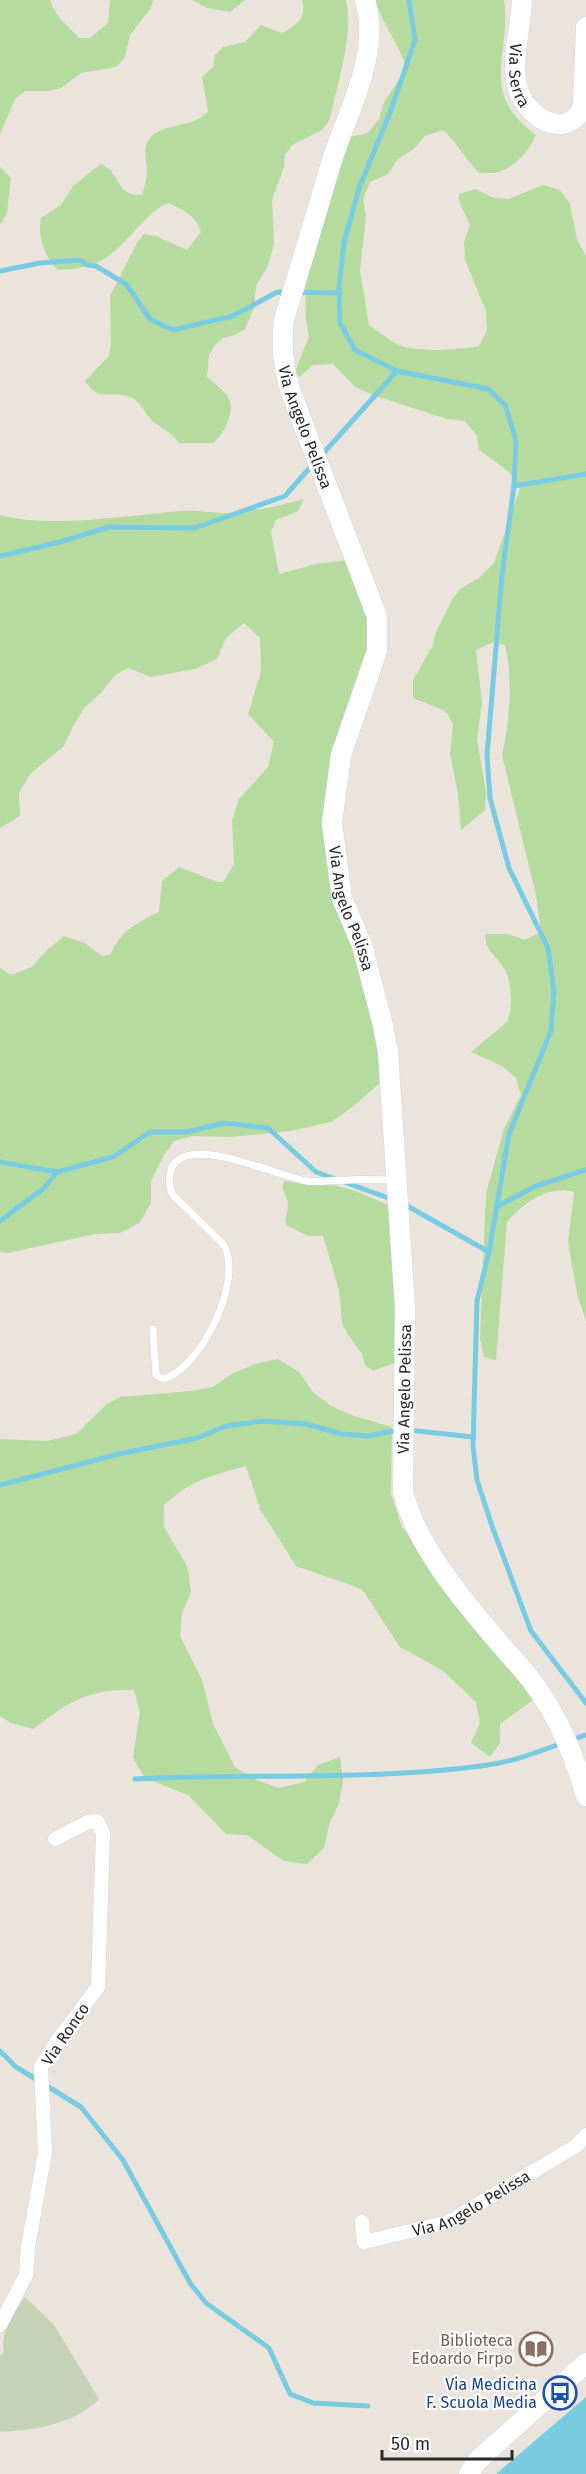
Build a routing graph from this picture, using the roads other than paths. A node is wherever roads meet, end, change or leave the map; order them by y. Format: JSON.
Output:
{"nodes":[{"id":1,"x":365,"y":0,"type":"edge"},
{"id":2,"x":522,"y":0,"type":"edge"},
{"id":3,"x":586,"y":27,"type":"edge"},
{"id":4,"x":396,"y":1180,"type":"junction"},
{"id":5,"x":153,"y":1329,"type":"dead end"},
{"id":6,"x":586,"y":1796,"type":"edge"},
{"id":7,"x":55,"y":1839,"type":"dead end"},
{"id":8,"x":586,"y":2135,"type":"edge"},
{"id":9,"x":362,"y":2222,"type":"dead end"},
{"id":10,"x":0,"y":2325,"type":"edge"},
{"id":11,"x":586,"y":2363,"type":"edge"},
{"id":12,"x":469,"y":2474,"type":"edge"}],
"edges":[{"from":1,"to":4,"type":"street","name":"Via Angelo Pelissa"},
{"from":2,"to":3,"type":"street","name":"Via Serra"},
{"from":4,"to":5,"type":"lane"},
{"from":4,"to":6,"type":"street","name":"Via Angelo Pelissa"},
{"from":7,"to":10,"type":"street","name":"Via Ronco"},
{"from":8,"to":9,"type":"street","name":"Via Angelo Pelissa"},
{"from":11,"to":12,"type":"street"}]}
